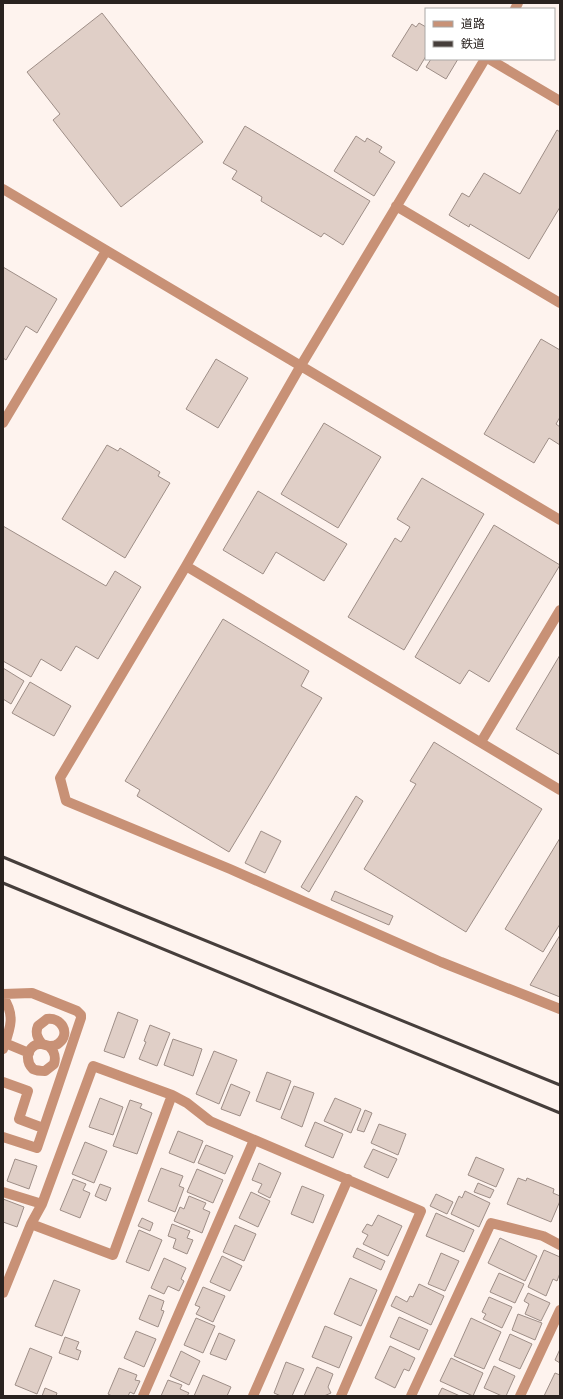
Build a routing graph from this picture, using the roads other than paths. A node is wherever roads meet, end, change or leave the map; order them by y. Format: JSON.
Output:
{"nodes":[{"id":1,"x":484,"y":60,"type":"edge"},
{"id":2,"x":491,"y":60,"type":"edge"},
{"id":3,"x":560,"y":101,"type":"edge"},
{"id":4,"x":3,"y":189,"type":"edge"},
{"id":5,"x":396,"y":206,"type":"junction"},
{"id":6,"x":106,"y":251,"type":"junction"},
{"id":7,"x":560,"y":303,"type":"edge"},
{"id":8,"x":300,"y":366,"type":"junction"},
{"id":9,"x":3,"y":424,"type":"edge"},
{"id":10,"x":560,"y":520,"type":"edge"},
{"id":11,"x":186,"y":566,"type":"junction"},
{"id":12,"x":560,"y":610,"type":"edge"},
{"id":13,"x":481,"y":742,"type":"junction"},
{"id":14,"x":560,"y":790,"type":"edge"},
{"id":15,"x":3,"y":996,"type":"edge"},
{"id":16,"x":59,"y":1004,"type":"junction"},
{"id":17,"x":560,"y":1009,"type":"edge"},
{"id":18,"x":54,"y":1019,"type":"junction"},
{"id":19,"x":4,"y":1042,"type":"edge"},
{"id":20,"x":46,"y":1045,"type":"junction"},
{"id":21,"x":29,"y":1052,"type":"junction"},
{"id":22,"x":3,"y":1082,"type":"edge"},
{"id":23,"x":172,"y":1095,"type":"junction"},
{"id":24,"x":43,"y":1128,"type":"junction"},
{"id":25,"x":3,"y":1137,"type":"edge"},
{"id":26,"x":254,"y":1140,"type":"junction"},
{"id":27,"x":348,"y":1179,"type":"junction"},
{"id":28,"x":3,"y":1192,"type":"edge"},
{"id":29,"x":42,"y":1204,"type":"junction"},
{"id":30,"x":31,"y":1224,"type":"junction"},
{"id":31,"x":560,"y":1245,"type":"edge"},
{"id":32,"x":3,"y":1293,"type":"edge"},
{"id":33,"x":560,"y":1310,"type":"edge"},
{"id":34,"x":143,"y":1396,"type":"edge"},
{"id":35,"x":253,"y":1396,"type":"edge"},
{"id":36,"x":341,"y":1396,"type":"edge"},
{"id":37,"x":411,"y":1396,"type":"edge"},
{"id":38,"x":520,"y":1396,"type":"edge"}],
"edges":[{"from":1,"to":5,"type":"street"},
{"from":2,"to":3,"type":"street"},
{"from":4,"to":6,"type":"street"},
{"from":5,"to":7,"type":"street"},
{"from":5,"to":8,"type":"street"},
{"from":6,"to":8,"type":"street"},
{"from":6,"to":9,"type":"street"},
{"from":8,"to":10,"type":"street"},
{"from":8,"to":11,"type":"street"},
{"from":11,"to":13,"type":"street"},
{"from":11,"to":17,"type":"street"},
{"from":12,"to":13,"type":"street"},
{"from":13,"to":14,"type":"street"},
{"from":15,"to":16,"type":"street"},
{"from":15,"to":19,"type":"street"},
{"from":16,"to":18,"type":"street"},
{"from":16,"to":24,"type":"street"},
{"from":18,"to":20,"type":"street"},
{"from":18,"to":20,"type":"street"},
{"from":19,"to":21,"type":"street"},
{"from":20,"to":21,"type":"street"},
{"from":20,"to":21,"type":"street"},
{"from":22,"to":24,"type":"street"},
{"from":23,"to":26,"type":"street"},
{"from":23,"to":29,"type":"street"},
{"from":23,"to":30,"type":"street"},
{"from":24,"to":25,"type":"street"},
{"from":26,"to":27,"type":"street"},
{"from":26,"to":34,"type":"street"},
{"from":27,"to":35,"type":"street"},
{"from":27,"to":36,"type":"street"},
{"from":28,"to":29,"type":"street"},
{"from":29,"to":30,"type":"street"},
{"from":30,"to":32,"type":"street"},
{"from":31,"to":37,"type":"street"},
{"from":33,"to":38,"type":"street"}]}
